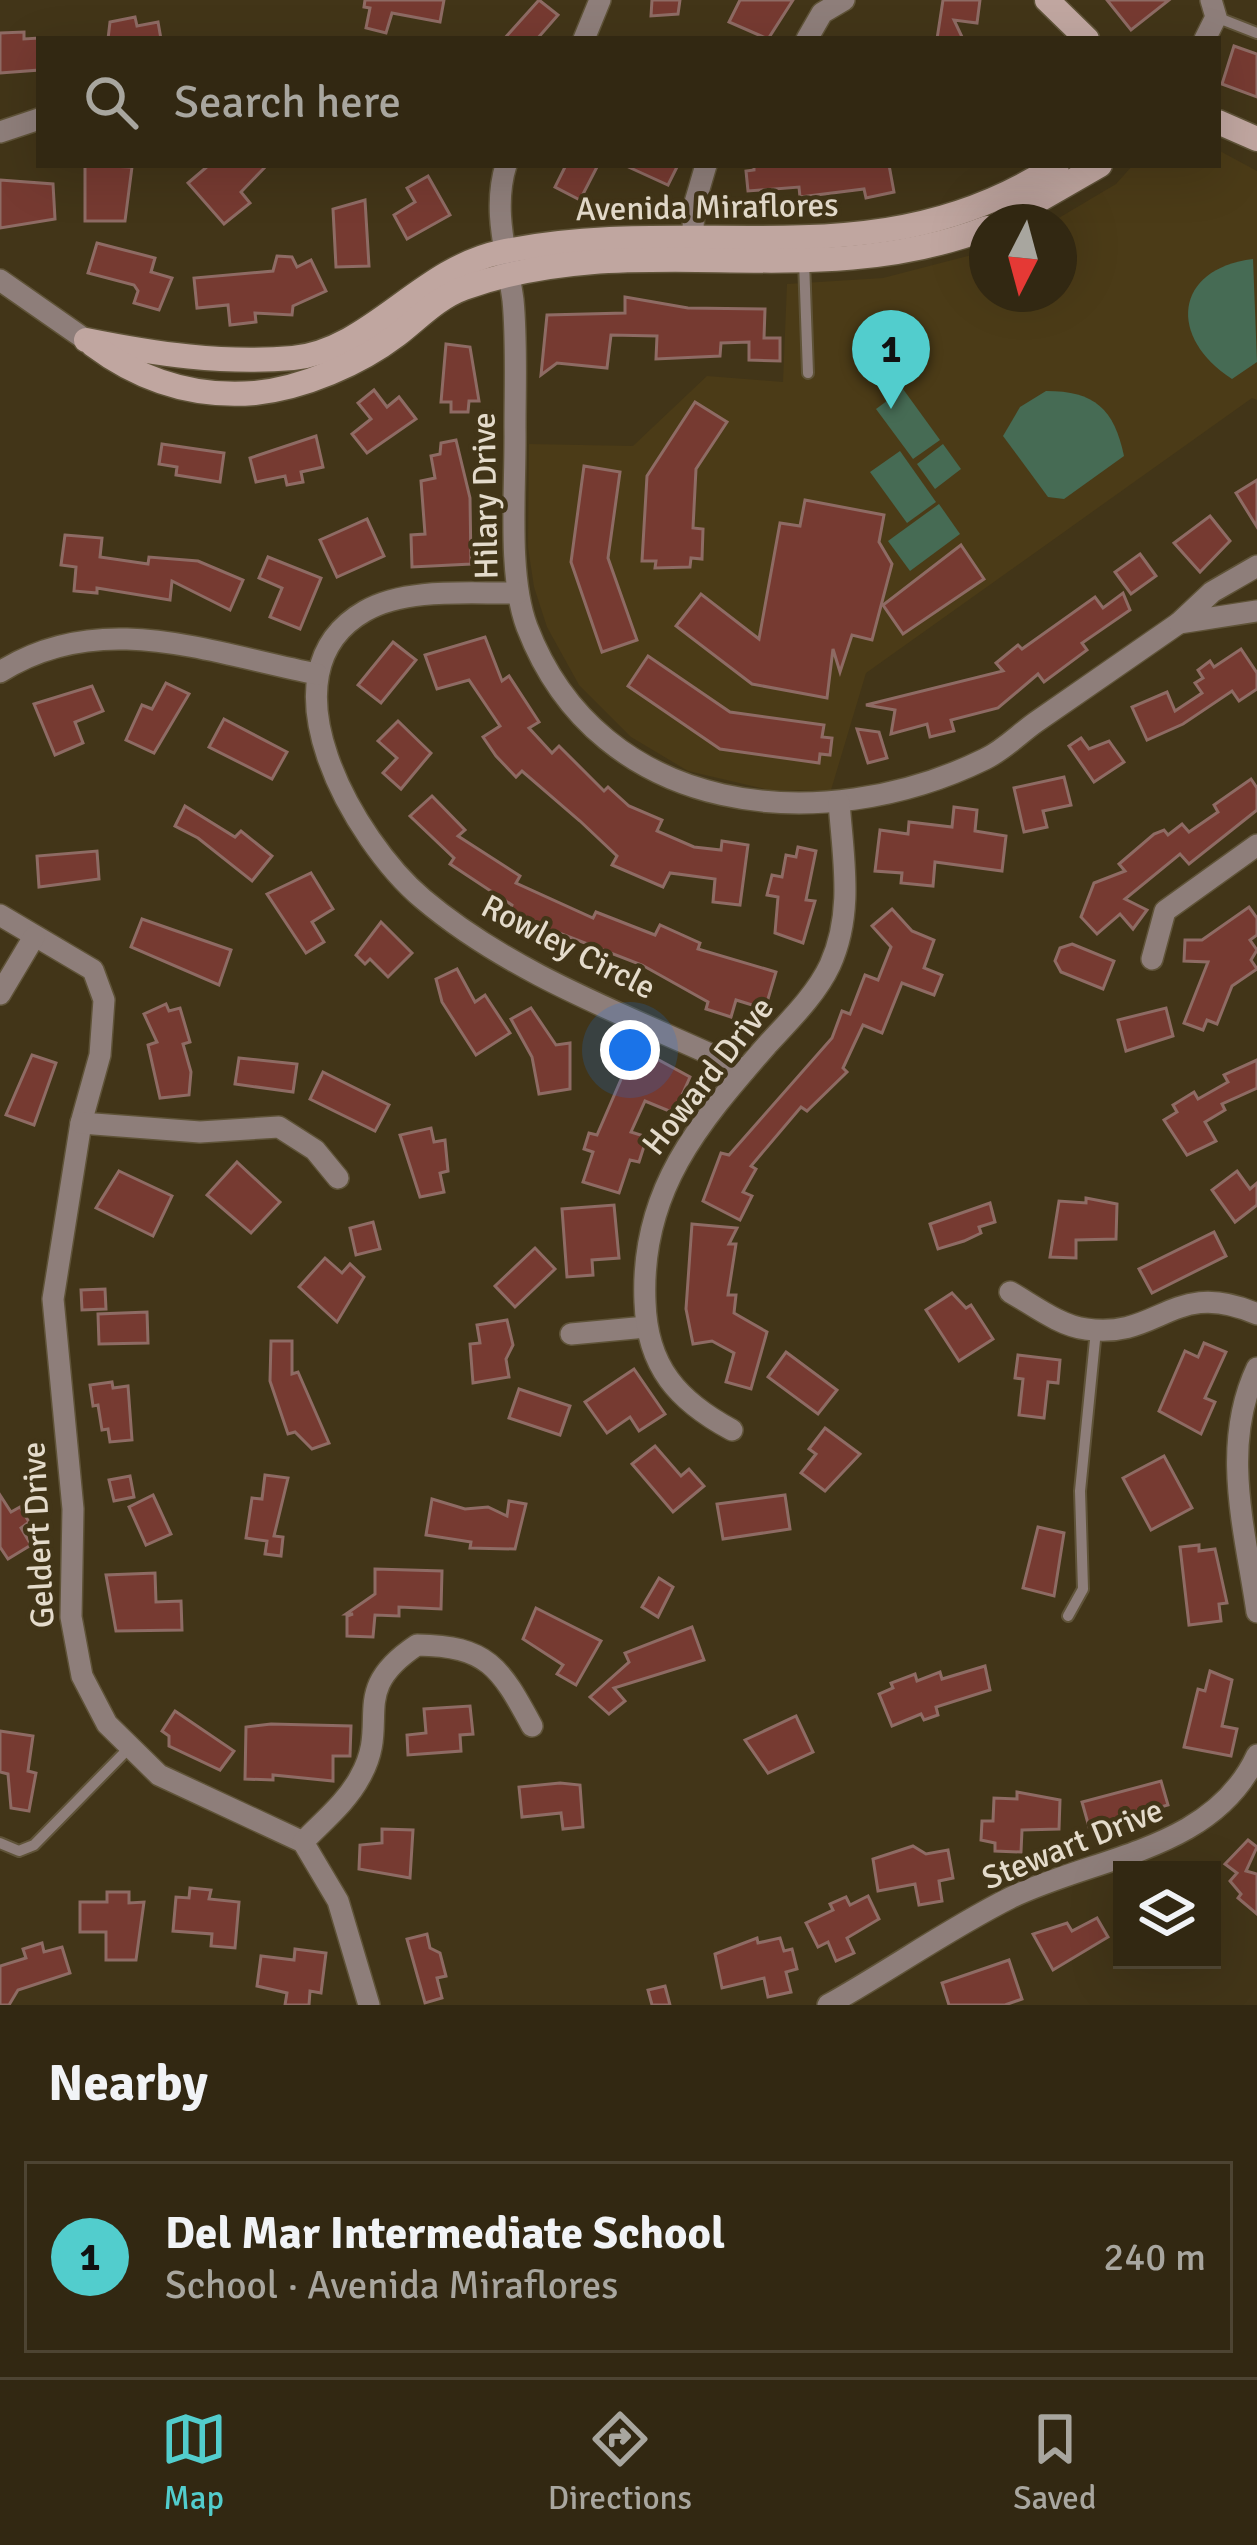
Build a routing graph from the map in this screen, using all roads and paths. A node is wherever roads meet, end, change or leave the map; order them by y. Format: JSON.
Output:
{"nodes":[{"id":1,"x":600,"y":0,"type":"edge"},
{"id":2,"x":844,"y":0,"type":"edge"},
{"id":3,"x":1047,"y":0,"type":"edge"},
{"id":4,"x":1195,"y":0,"type":"edge"},
{"id":5,"x":1214,"y":8,"type":"edge"},
{"id":6,"x":1257,"y":33,"type":"edge"},
{"id":7,"x":1080,"y":35,"type":"edge"},
{"id":8,"x":585,"y":36,"type":"edge"},
{"id":9,"x":810,"y":36,"type":"edge"},
{"id":10,"x":36,"y":120,"type":"edge"},
{"id":11,"x":1221,"y":123,"type":"edge"},
{"id":12,"x":0,"y":132,"type":"edge"},
{"id":13,"x":1257,"y":139,"type":"edge"},
{"id":14,"x":506,"y":168,"type":"edge"},
{"id":15,"x":705,"y":168,"type":"edge"},
{"id":16,"x":1052,"y":168,"type":"edge"},
{"id":17,"x":1095,"y":168,"type":"edge"},
{"id":18,"x":1032,"y":204,"type":"edge"},
{"id":19,"x":969,"y":234,"type":"edge"},
{"id":20,"x":693,"y":247,"type":"junction"},
{"id":21,"x":804,"y":252,"type":"junction"},
{"id":22,"x":507,"y":264,"type":"junction"},
{"id":23,"x":0,"y":280,"type":"edge"},
{"id":24,"x":86,"y":340,"type":"joint"},
{"id":25,"x":808,"y":373,"type":"dead end"},
{"id":26,"x":1257,"y":566,"type":"edge"},
{"id":27,"x":518,"y":593,"type":"junction"},
{"id":28,"x":1257,"y":611,"type":"edge"},
{"id":29,"x":1179,"y":623,"type":"junction"},
{"id":30,"x":0,"y":672,"type":"edge"},
{"id":31,"x":316,"y":674,"type":"junction"},
{"id":32,"x":839,"y":802,"type":"junction"},
{"id":33,"x":1257,"y":845,"type":"edge"},
{"id":34,"x":0,"y":914,"type":"edge"},
{"id":35,"x":34,"y":937,"type":"junction"},
{"id":36,"x":1151,"y":959,"type":"dead end"},
{"id":37,"x":0,"y":994,"type":"edge"},
{"id":38,"x":745,"y":1070,"type":"junction"},
{"id":39,"x":81,"y":1123,"type":"junction"},
{"id":40,"x":338,"y":1178,"type":"dead end"},
{"id":41,"x":1010,"y":1292,"type":"dead end"},
{"id":42,"x":1257,"y":1314,"type":"edge"},
{"id":43,"x":646,"y":1327,"type":"junction"},
{"id":44,"x":1096,"y":1330,"type":"junction"},
{"id":45,"x":572,"y":1334,"type":"dead end"},
{"id":46,"x":1257,"y":1368,"type":"edge"},
{"id":47,"x":732,"y":1430,"type":"dead end"},
{"id":48,"x":1257,"y":1612,"type":"edge"},
{"id":49,"x":1068,"y":1616,"type":"dead end"},
{"id":50,"x":532,"y":1726,"type":"dead end"},
{"id":51,"x":128,"y":1749,"type":"junction"},
{"id":52,"x":1257,"y":1755,"type":"edge"},
{"id":53,"x":1248,"y":1793,"type":"edge"},
{"id":54,"x":303,"y":1842,"type":"junction"},
{"id":55,"x":0,"y":1843,"type":"edge"},
{"id":56,"x":369,"y":2005,"type":"edge"},
{"id":57,"x":827,"y":2005,"type":"edge"}],
"edges":[{"from":1,"to":8,"type":"street"},
{"from":2,"to":9,"type":"street"},
{"from":3,"to":7,"type":"street"},
{"from":4,"to":5,"type":"street"},
{"from":5,"to":6,"type":"lane"},
{"from":10,"to":12,"type":"street"},
{"from":11,"to":13,"type":"street"},
{"from":14,"to":22,"type":"street","name":"Hilary Drive"},
{"from":15,"to":20,"type":"street"},
{"from":16,"to":21,"type":"street","name":"Avenida Miraflores"},
{"from":17,"to":18,"type":"street"},
{"from":19,"to":21,"type":"street","name":"Avenida Miraflores"},
{"from":20,"to":21,"type":"street","name":"Avenida Miraflores"},
{"from":20,"to":22,"type":"street","name":"Avenida Miraflores"},
{"from":21,"to":25,"type":"lane"},
{"from":22,"to":24,"type":"street","name":"Avenida Miraflores"},
{"from":22,"to":27,"type":"street","name":"Hilary Drive"},
{"from":23,"to":24,"type":"street","name":"Avenida Miraflores"},
{"from":26,"to":29,"type":"street","name":"Hilary Drive"},
{"from":27,"to":31,"type":"street"},
{"from":27,"to":32,"type":"street","name":"Hilary Drive"},
{"from":28,"to":29,"type":"street","name":"Hilary Drive"},
{"from":29,"to":32,"type":"street","name":"Hilary Drive"},
{"from":30,"to":31,"type":"street"},
{"from":31,"to":38,"type":"street","name":"Rowley Circle"},
{"from":32,"to":38,"type":"street","name":"Howard Drive"},
{"from":33,"to":36,"type":"street"},
{"from":34,"to":35,"type":"street","name":"Geldert Drive"},
{"from":35,"to":37,"type":"street"},
{"from":35,"to":39,"type":"street","name":"Geldert Drive"},
{"from":38,"to":43,"type":"street","name":"Howard Drive"},
{"from":39,"to":40,"type":"street"},
{"from":39,"to":51,"type":"street","name":"Geldert Drive"},
{"from":41,"to":44,"type":"street"},
{"from":42,"to":44,"type":"street"},
{"from":43,"to":45,"type":"street"},
{"from":43,"to":47,"type":"street","name":"Howard Drive"},
{"from":44,"to":49,"type":"lane"},
{"from":46,"to":48,"type":"street"},
{"from":50,"to":54,"type":"street"},
{"from":51,"to":54,"type":"street","name":"Geldert Drive"},
{"from":51,"to":55,"type":"lane"},
{"from":52,"to":53,"type":"street","name":"Stewart Drive"},
{"from":53,"to":57,"type":"street","name":"Stewart Drive"},
{"from":54,"to":56,"type":"street"}]}
